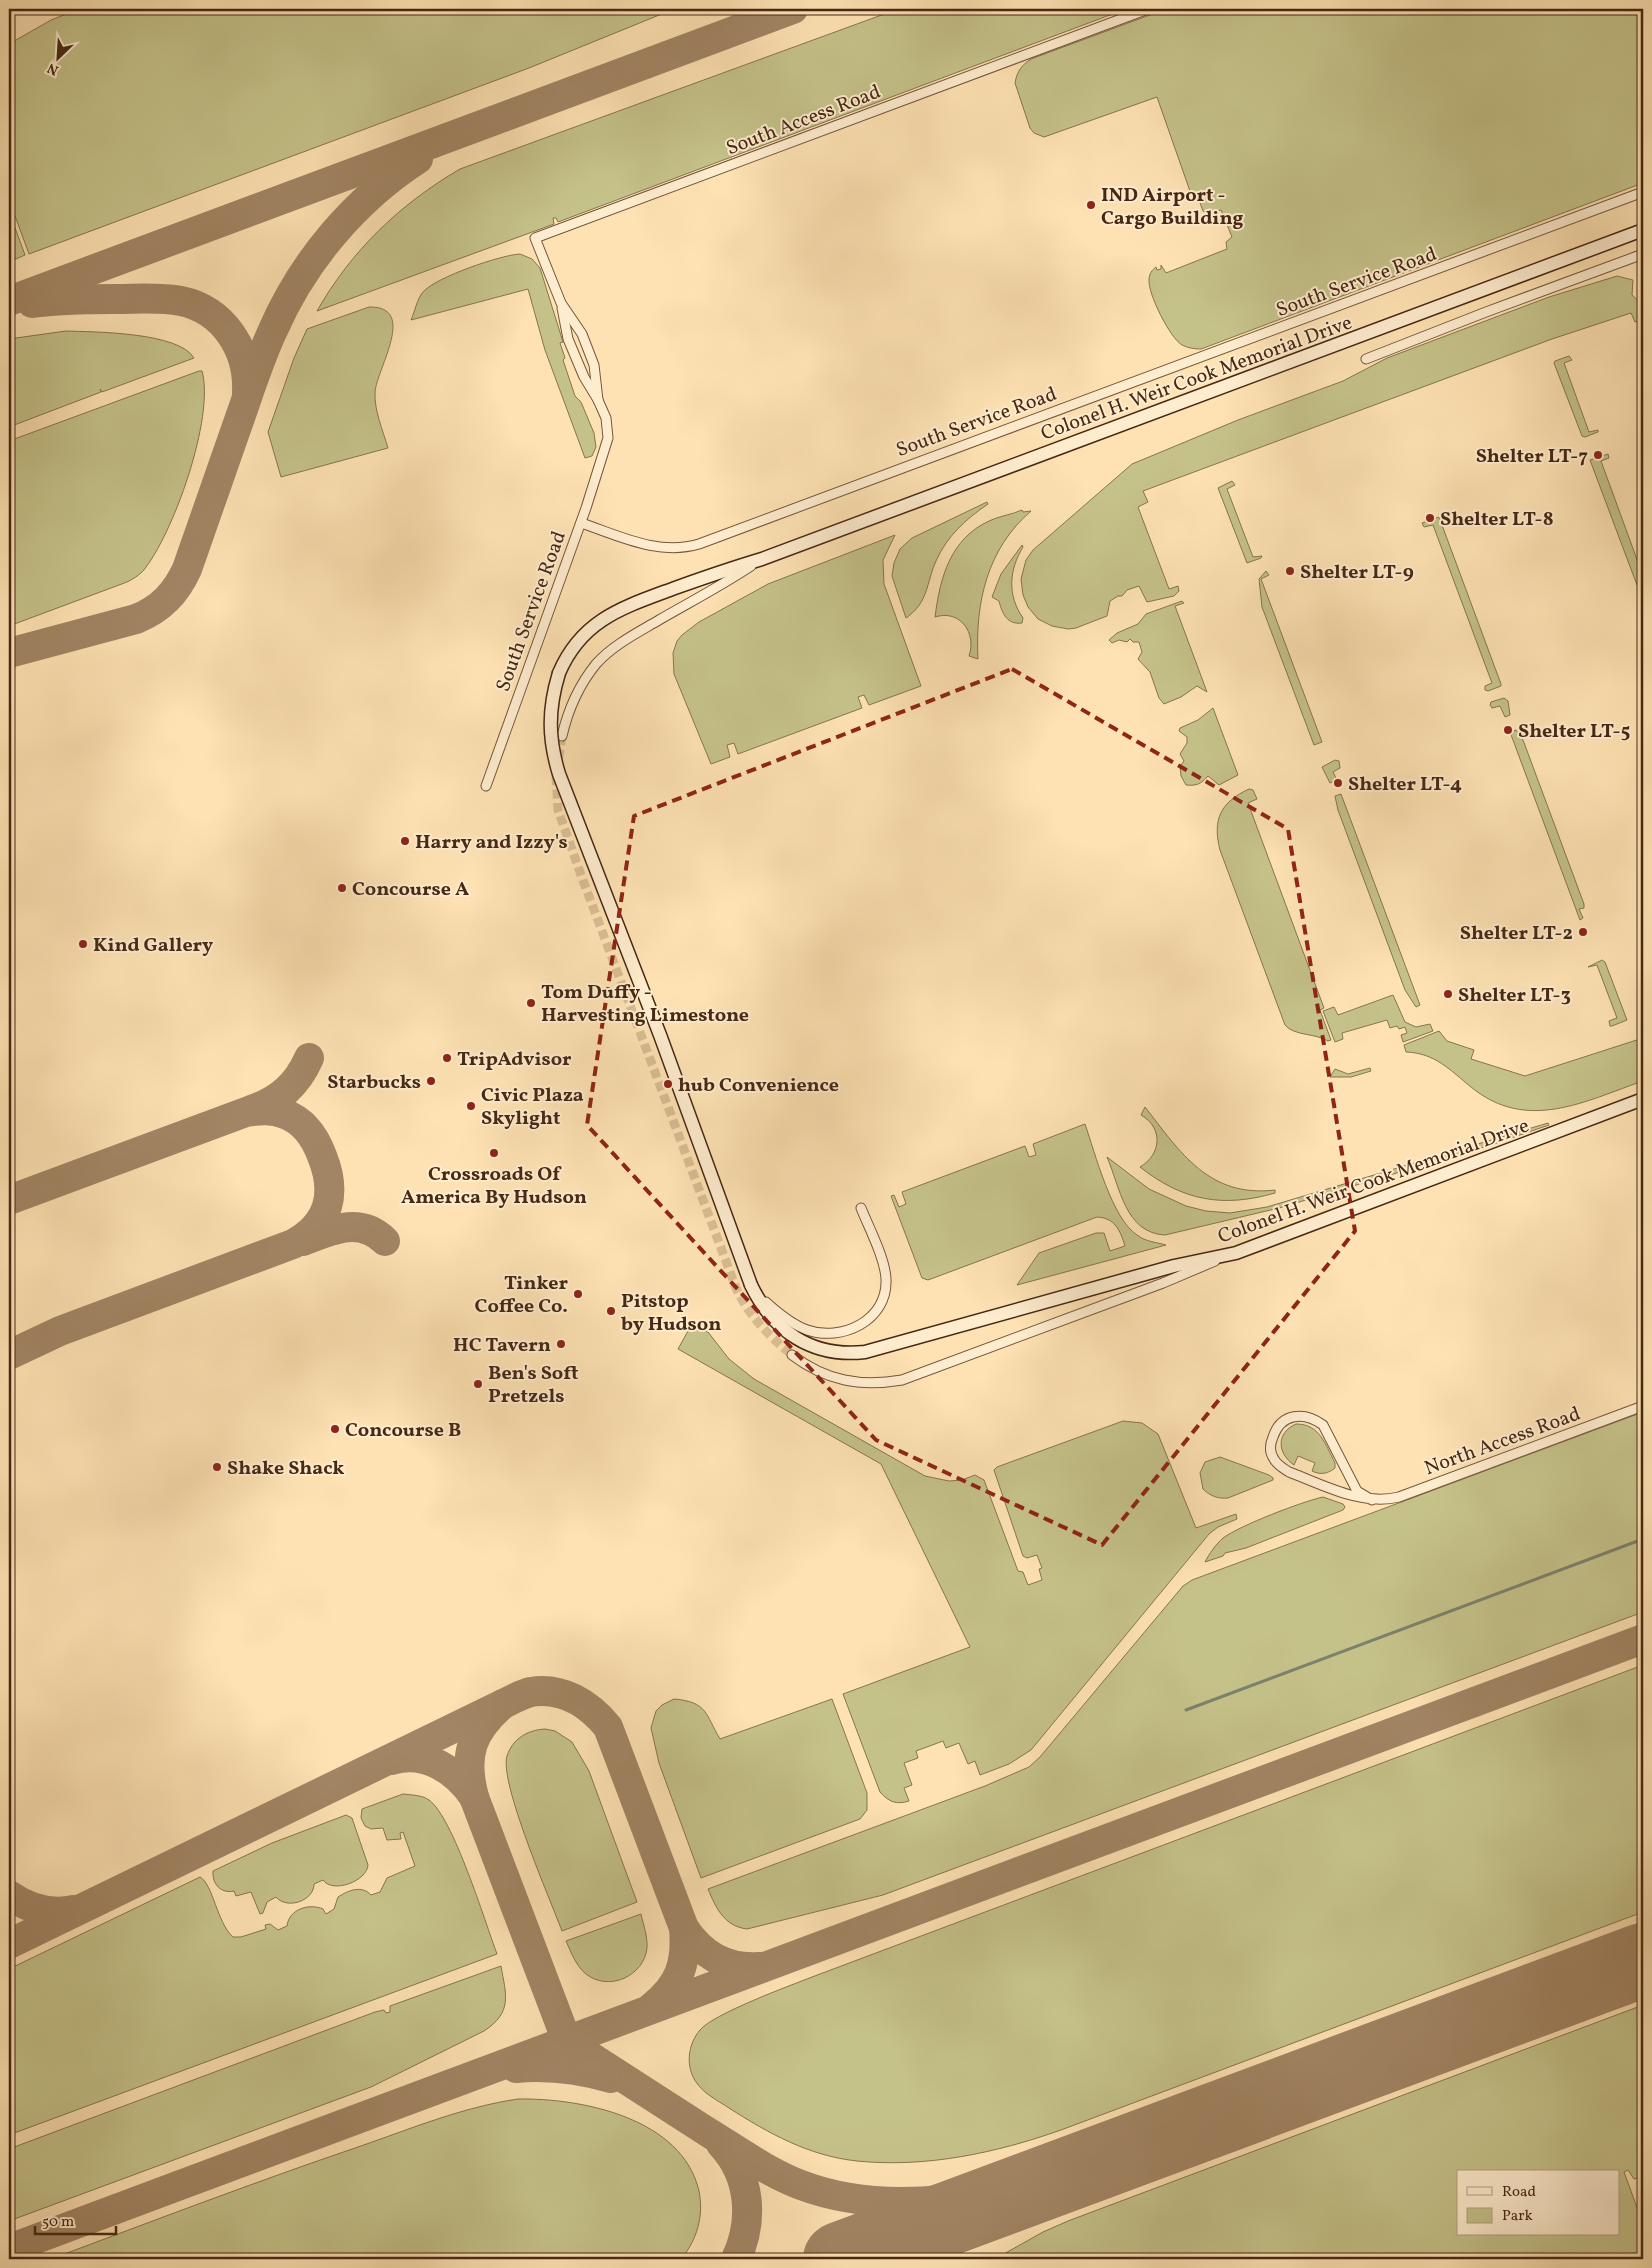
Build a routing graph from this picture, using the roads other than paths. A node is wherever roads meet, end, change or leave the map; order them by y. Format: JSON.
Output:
{"nodes":[{"id":1,"x":1148,"y":9,"type":"edge"},
{"id":2,"x":1643,"y":192,"type":"edge"},
{"id":3,"x":1643,"y":230,"type":"edge"},
{"id":4,"x":1643,"y":254,"type":"edge"},
{"id":5,"x":561,"y":303,"type":"junction"},
{"id":6,"x":1366,"y":359,"type":"dead end"},
{"id":7,"x":598,"y":400,"type":"junction"},
{"id":8,"x":581,"y":523,"type":"junction"},
{"id":9,"x":762,"y":559,"type":"junction"},
{"id":10,"x":562,"y":736,"type":"tunnel mouth"},
{"id":11,"x":486,"y":786,"type":"dead end"},
{"id":12,"x":1643,"y":1099,"type":"edge"},
{"id":13,"x":861,"y":1208,"type":"dead end"},
{"id":14,"x":1236,"y":1253,"type":"junction"},
{"id":15,"x":751,"y":1285,"type":"junction"},
{"id":16,"x":792,"y":1355,"type":"tunnel mouth"},
{"id":17,"x":1643,"y":1406,"type":"edge"},
{"id":18,"x":1372,"y":1500,"type":"junction"}],
"edges":[{"from":1,"to":5,"type":"street","name":"South Access Road"},
{"from":2,"to":8,"type":"street","name":"South Service Road"},
{"from":3,"to":9,"type":"street","name":"Colonel H. Weir Cook Memorial Drive"},
{"from":4,"to":6,"type":"street"},
{"from":5,"to":7,"type":"street","name":"South Access Road"},
{"from":5,"to":7,"type":"street","name":"South Access Road"},
{"from":7,"to":8,"type":"street","name":"South Access Road"},
{"from":8,"to":11,"type":"street","name":"South Service Road"},
{"from":9,"to":10,"type":"street"},
{"from":9,"to":15,"type":"street","name":"Colonel H. Weir Cook Memorial Drive","bridge":true},
{"from":12,"to":14,"type":"street","name":"Colonel H. Weir Cook Memorial Drive"},
{"from":13,"to":15,"type":"street"},
{"from":14,"to":15,"type":"street","name":"Colonel H. Weir Cook Memorial Drive"},
{"from":14,"to":16,"type":"street"},
{"from":17,"to":18,"type":"street","name":"North Access Road"},
{"from":18,"to":18,"type":"street","name":"North Access Road"}]}
